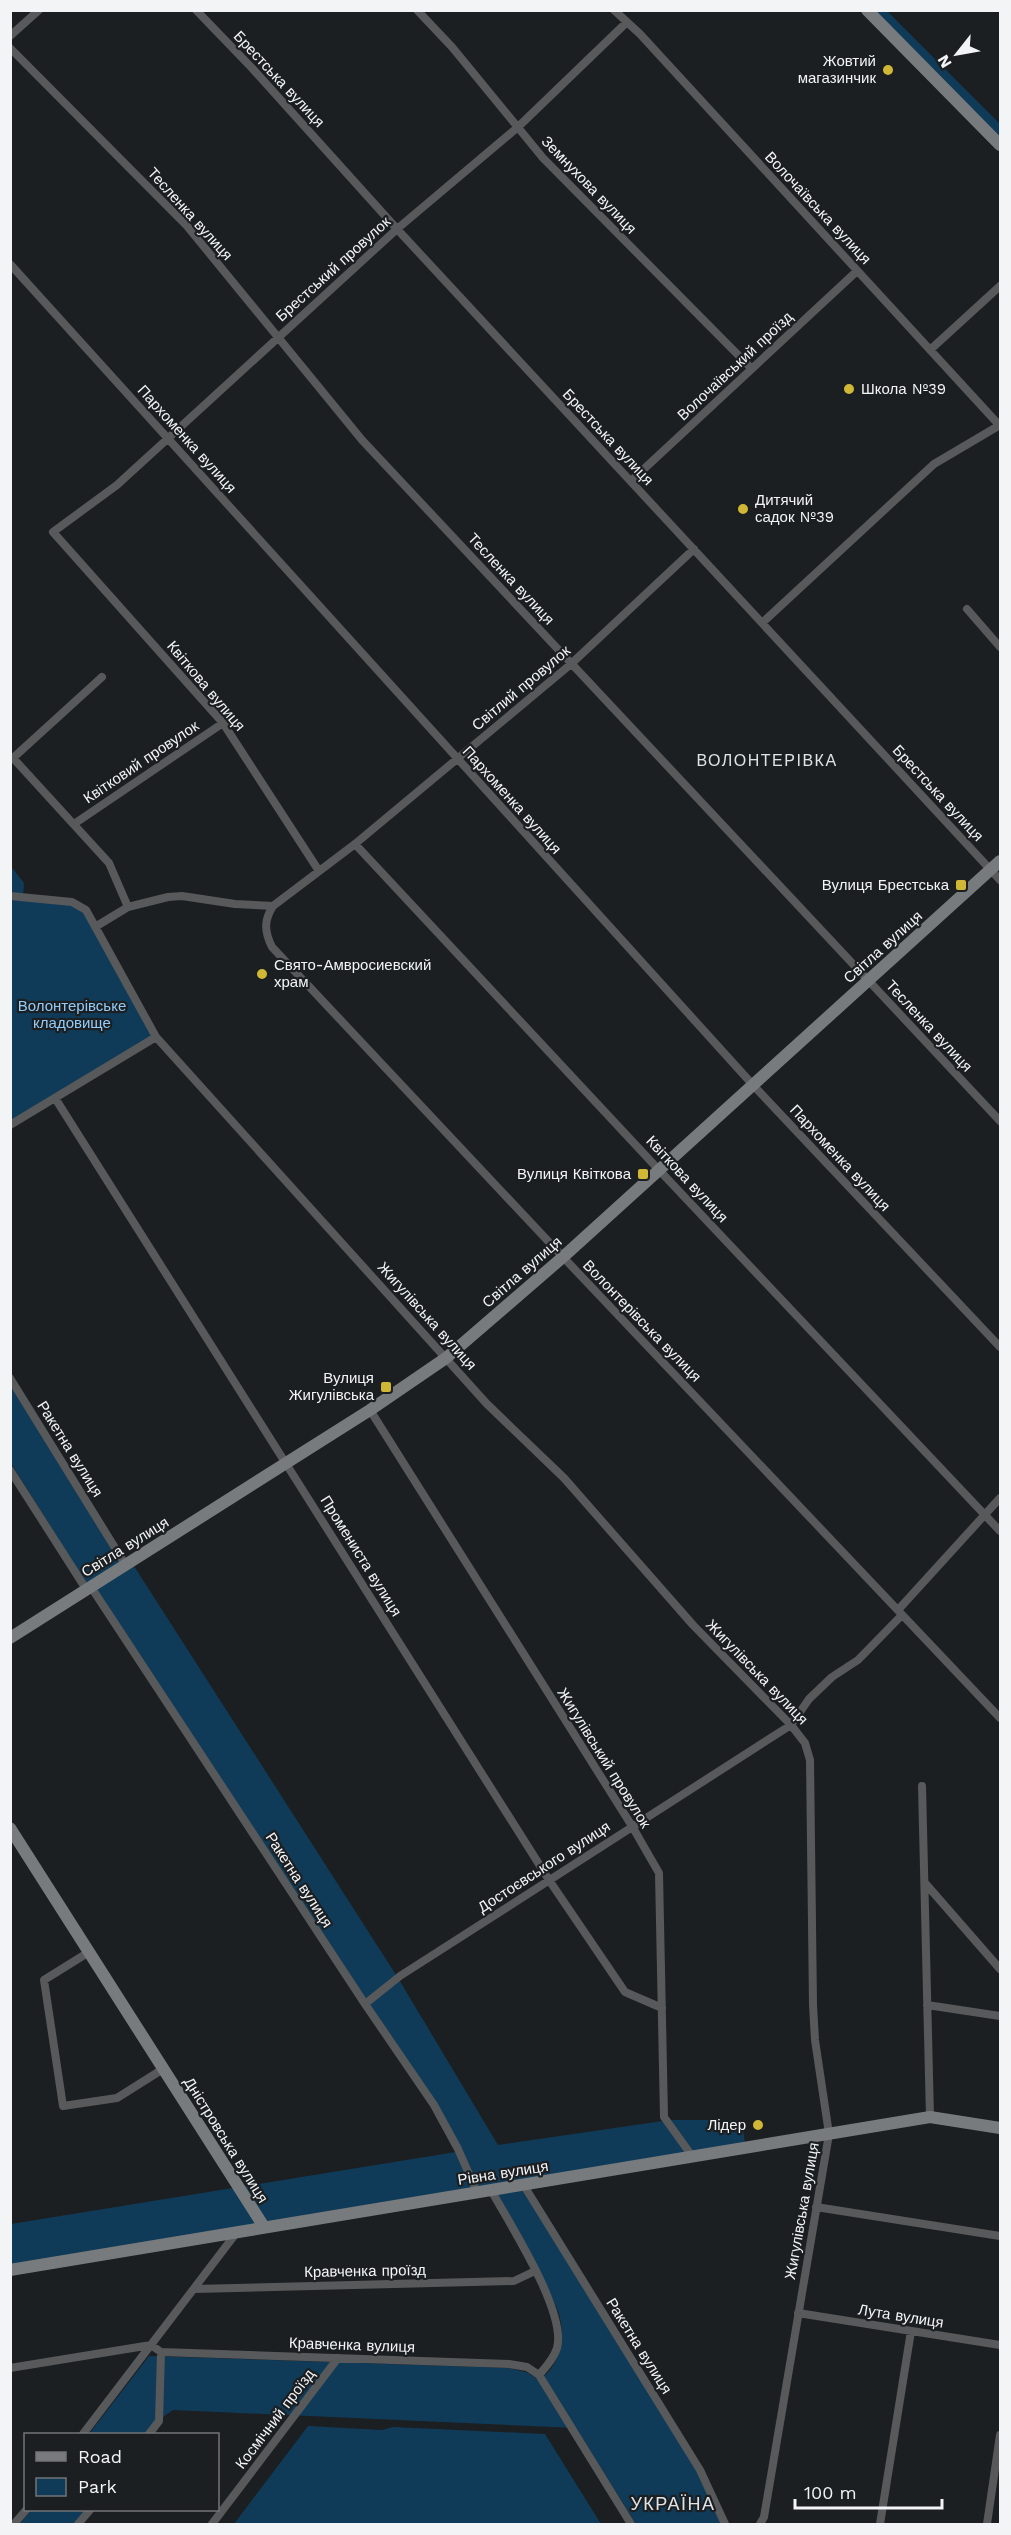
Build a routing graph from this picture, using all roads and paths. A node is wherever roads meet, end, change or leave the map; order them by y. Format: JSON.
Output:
{"nodes":[{"id":1,"x":39,"y":10,"type":"edge"},
{"id":2,"x":196,"y":10,"type":"edge"},
{"id":3,"x":417,"y":10,"type":"edge"},
{"id":4,"x":614,"y":10,"type":"edge"},
{"id":5,"x":867,"y":10,"type":"edge"},
{"id":6,"x":627,"y":22,"type":"junction"},
{"id":7,"x":10,"y":36,"type":"edge"},
{"id":8,"x":10,"y":48,"type":"edge"},
{"id":9,"x":518,"y":127,"type":"junction"},
{"id":10,"x":1000,"y":145,"type":"edge"},
{"id":11,"x":397,"y":229,"type":"junction"},
{"id":12,"x":10,"y":264,"type":"edge"},
{"id":13,"x":857,"y":271,"type":"junction"},
{"id":14,"x":1000,"y":286,"type":"edge"},
{"id":15,"x":278,"y":338,"type":"junction"},
{"id":16,"x":930,"y":350,"type":"junction"},
{"id":17,"x":752,"y":369,"type":"junction"},
{"id":18,"x":1000,"y":426,"type":"edge"},
{"id":19,"x":168,"y":438,"type":"junction"},
{"id":20,"x":631,"y":481,"type":"junction"},
{"id":21,"x":53,"y":532,"type":"joint"},
{"id":22,"x":694,"y":549,"type":"junction"},
{"id":23,"x":967,"y":609,"type":"dead end"},
{"id":24,"x":762,"y":623,"type":"junction"},
{"id":25,"x":1000,"y":647,"type":"edge"},
{"id":26,"x":571,"y":664,"type":"junction"},
{"id":27,"x":102,"y":676,"type":"dead end"},
{"id":28,"x":223,"y":723,"type":"junction"},
{"id":29,"x":457,"y":759,"type":"junction"},
{"id":30,"x":74,"y":824,"type":"junction"},
{"id":31,"x":355,"y":844,"type":"junction"},
{"id":32,"x":1000,"y":861,"type":"edge"},
{"id":33,"x":990,"y":870,"type":"junction"},
{"id":34,"x":319,"y":871,"type":"junction"},
{"id":35,"x":1000,"y":880,"type":"edge"},
{"id":36,"x":10,"y":896,"type":"edge"},
{"id":37,"x":273,"y":906,"type":"junction"},
{"id":38,"x":128,"y":908,"type":"junction"},
{"id":39,"x":95,"y":927,"type":"junction"},
{"id":40,"x":868,"y":981,"type":"junction"},
{"id":41,"x":156,"y":1037,"type":"junction"},
{"id":42,"x":753,"y":1085,"type":"junction"},
{"id":43,"x":55,"y":1098,"type":"junction"},
{"id":44,"x":1000,"y":1121,"type":"edge"},
{"id":45,"x":10,"y":1125,"type":"edge"},
{"id":46,"x":659,"y":1170,"type":"junction"},
{"id":47,"x":563,"y":1257,"type":"junction"},
{"id":48,"x":1000,"y":1347,"type":"edge"},
{"id":49,"x":446,"y":1358,"type":"junction"},
{"id":50,"x":10,"y":1378,"type":"edge"},
{"id":51,"x":370,"y":1410,"type":"junction"},
{"id":52,"x":286,"y":1463,"type":"junction"},
{"id":53,"x":10,"y":1470,"type":"edge"},
{"id":54,"x":1000,"y":1498,"type":"edge"},
{"id":55,"x":985,"y":1515,"type":"junction"},
{"id":56,"x":1000,"y":1531,"type":"edge"},
{"id":57,"x":125,"y":1564,"type":"junction"},
{"id":58,"x":88,"y":1588,"type":"junction"},
{"id":59,"x":900,"y":1612,"type":"junction"},
{"id":60,"x":10,"y":1638,"type":"edge"},
{"id":61,"x":1000,"y":1718,"type":"edge"},
{"id":62,"x":791,"y":1725,"type":"junction"},
{"id":63,"x":922,"y":1786,"type":"dead end"},
{"id":64,"x":632,"y":1826,"type":"junction"},
{"id":65,"x":10,"y":1828,"type":"edge"},
{"id":66,"x":549,"y":1880,"type":"junction"},
{"id":67,"x":924,"y":1882,"type":"junction"},
{"id":68,"x":89,"y":1952,"type":"junction"},
{"id":69,"x":1000,"y":1969,"type":"edge"},
{"id":70,"x":365,"y":2004,"type":"junction"},
{"id":71,"x":927,"y":2005,"type":"junction"},
{"id":72,"x":662,"y":2008,"type":"junction"},
{"id":73,"x":1000,"y":2016,"type":"edge"},
{"id":74,"x":163,"y":2069,"type":"junction"},
{"id":75,"x":930,"y":2117,"type":"junction"},
{"id":76,"x":1000,"y":2128,"type":"edge"},
{"id":77,"x":829,"y":2134,"type":"junction"},
{"id":78,"x":692,"y":2156,"type":"junction"},
{"id":79,"x":523,"y":2184,"type":"junction"},
{"id":80,"x":491,"y":2190,"type":"junction"},
{"id":81,"x":477,"y":2192,"type":"junction"},
{"id":82,"x":816,"y":2207,"type":"junction"},
{"id":83,"x":264,"y":2227,"type":"junction"},
{"id":84,"x":237,"y":2232,"type":"junction"},
{"id":85,"x":1000,"y":2236,"type":"edge"},
{"id":86,"x":10,"y":2270,"type":"edge"},
{"id":87,"x":535,"y":2271,"type":"junction"},
{"id":88,"x":194,"y":2289,"type":"junction"},
{"id":89,"x":798,"y":2313,"type":"junction"},
{"id":90,"x":911,"y":2331,"type":"junction"},
{"id":91,"x":152,"y":2345,"type":"junction"},
{"id":92,"x":1000,"y":2345,"type":"edge"},
{"id":93,"x":161,"y":2352,"type":"junction"},
{"id":94,"x":338,"y":2358,"type":"junction"},
{"id":95,"x":10,"y":2368,"type":"edge"},
{"id":96,"x":539,"y":2375,"type":"junction"},
{"id":97,"x":84,"y":2433,"type":"edge"},
{"id":98,"x":150,"y":2433,"type":"edge"},
{"id":99,"x":1000,"y":2435,"type":"edge"},
{"id":100,"x":25,"y":2511,"type":"edge"},
{"id":101,"x":89,"y":2511,"type":"edge"},
{"id":102,"x":15,"y":2524,"type":"edge"},
{"id":103,"x":78,"y":2524,"type":"edge"},
{"id":104,"x":212,"y":2524,"type":"edge"},
{"id":105,"x":630,"y":2524,"type":"edge"},
{"id":106,"x":725,"y":2524,"type":"edge"},
{"id":107,"x":760,"y":2524,"type":"edge"},
{"id":108,"x":880,"y":2524,"type":"edge"},
{"id":109,"x":987,"y":2524,"type":"edge"}],
"edges":[{"from":1,"to":7,"type":"street"},
{"from":2,"to":11,"type":"street","name":"Брестська вулиця"},
{"from":3,"to":9,"type":"street","name":"Земнухова вулиця"},
{"from":4,"to":6,"type":"street","name":"Волочаївська вулиця"},
{"from":5,"to":10,"type":"street"},
{"from":6,"to":9,"type":"street","name":"Брестський провулок"},
{"from":6,"to":13,"type":"street","name":"Волочаївська вулиця"},
{"from":8,"to":15,"type":"street","name":"Тесленка вулиця"},
{"from":9,"to":11,"type":"street","name":"Брестський провулок"},
{"from":9,"to":17,"type":"street","name":"Земнухова вулиця"},
{"from":11,"to":15,"type":"street","name":"Брестський провулок"},
{"from":11,"to":20,"type":"street","name":"Брестська вулиця"},
{"from":12,"to":19,"type":"street","name":"Пархоменка вулиця"},
{"from":13,"to":16,"type":"street","name":"Волочаївська вулиця"},
{"from":13,"to":17,"type":"street","name":"Волочаївський проїзд"},
{"from":14,"to":16,"type":"street"},
{"from":15,"to":19,"type":"street","name":"Брестський провулок"},
{"from":15,"to":26,"type":"street","name":"Тесленка вулиця"},
{"from":16,"to":18,"type":"street","name":"Волочаївська вулиця"},
{"from":17,"to":20,"type":"street","name":"Волочаївський проїзд"},
{"from":18,"to":24,"type":"street"},
{"from":19,"to":21,"type":"street","name":"Брестський провулок"},
{"from":19,"to":29,"type":"street","name":"Пархоменка вулиця"},
{"from":20,"to":22,"type":"street","name":"Брестська вулиця"},
{"from":21,"to":28,"type":"street","name":"Квіткова вулиця"},
{"from":22,"to":24,"type":"street","name":"Брестська вулиця"},
{"from":22,"to":26,"type":"street","name":"Світлий провулок"},
{"from":23,"to":25,"type":"street"},
{"from":24,"to":33,"type":"street","name":"Брестська вулиця"},
{"from":26,"to":29,"type":"street","name":"Світлий провулок"},
{"from":26,"to":40,"type":"street","name":"Тесленка вулиця"},
{"from":27,"to":30,"type":"street"},
{"from":28,"to":30,"type":"street","name":"Квітковий провулок"},
{"from":28,"to":34,"type":"street","name":"Квіткова вулиця"},
{"from":29,"to":31,"type":"street","name":"Світлий провулок"},
{"from":29,"to":42,"type":"street","name":"Пархоменка вулиця"},
{"from":30,"to":38,"type":"street"},
{"from":31,"to":34,"type":"street","name":"Світлий провулок"},
{"from":31,"to":46,"type":"street","name":"Квіткова вулиця"},
{"from":32,"to":33,"type":"street","name":"Світла вулиця"},
{"from":33,"to":35,"type":"street","name":"Брестська вулиця"},
{"from":33,"to":40,"type":"street","name":"Світла вулиця"},
{"from":34,"to":37,"type":"street","name":"Світлий провулок"},
{"from":36,"to":39,"type":"street","name":"Жигулівська вулиця"},
{"from":37,"to":38,"type":"street"},
{"from":37,"to":47,"type":"street","name":"Волонтерівська вулиця"},
{"from":38,"to":39,"type":"street"},
{"from":39,"to":41,"type":"street","name":"Жигулівська вулиця"},
{"from":40,"to":42,"type":"street","name":"Світла вулиця"},
{"from":40,"to":44,"type":"street","name":"Тесленка вулиця"},
{"from":41,"to":43,"type":"street"},
{"from":41,"to":49,"type":"street","name":"Жигулівська вулиця"},
{"from":42,"to":46,"type":"street","name":"Світла вулиця"},
{"from":42,"to":48,"type":"street","name":"Пархоменка вулиця"},
{"from":43,"to":45,"type":"street"},
{"from":43,"to":52,"type":"street","name":"Промениста вулиця"},
{"from":46,"to":47,"type":"street","name":"Світла вулиця"},
{"from":46,"to":55,"type":"street","name":"Квіткова вулиця"},
{"from":47,"to":49,"type":"street","name":"Світла вулиця"},
{"from":47,"to":59,"type":"street","name":"Волонтерівська вулиця"},
{"from":49,"to":51,"type":"street","name":"Світла вулиця"},
{"from":49,"to":62,"type":"street","name":"Жигулівська вулиця"},
{"from":50,"to":57,"type":"street","name":"Ракетна вулиця"},
{"from":51,"to":52,"type":"street","name":"Світла вулиця"},
{"from":51,"to":64,"type":"street","name":"Жигулівський провулок"},
{"from":52,"to":57,"type":"street","name":"Світла вулиця"},
{"from":52,"to":66,"type":"street","name":"Промениста вулиця"},
{"from":53,"to":58,"type":"street","name":"Ракетна вулиця"},
{"from":54,"to":55,"type":"street","name":"Достоєвського вулиця"},
{"from":55,"to":56,"type":"street","name":"Квіткова вулиця"},
{"from":55,"to":59,"type":"street","name":"Достоєвського вулиця"},
{"from":57,"to":58,"type":"street","name":"Світла вулиця"},
{"from":58,"to":60,"type":"street","name":"Світла вулиця"},
{"from":58,"to":70,"type":"street","name":"Ракетна вулиця"},
{"from":59,"to":61,"type":"street","name":"Волонтерівська вулиця"},
{"from":59,"to":62,"type":"street","name":"Достоєвського вулиця"},
{"from":62,"to":64,"type":"street","name":"Достоєвського вулиця"},
{"from":62,"to":77,"type":"street","name":"Жигулівська вулиця"},
{"from":63,"to":67,"type":"street"},
{"from":64,"to":66,"type":"street","name":"Достоєвського вулиця"},
{"from":64,"to":72,"type":"street","name":"Жигулівський провулок"},
{"from":65,"to":68,"type":"street","name":"Дністровська вулиця"},
{"from":66,"to":70,"type":"street","name":"Достоєвського вулиця"},
{"from":66,"to":72,"type":"street","name":"Промениста вулиця"},
{"from":67,"to":69,"type":"street"},
{"from":67,"to":71,"type":"street"},
{"from":68,"to":74,"type":"street","name":"Дністровська вулиця"},
{"from":68,"to":74,"type":"street","name":"Дністровська вулиця"},
{"from":70,"to":81,"type":"street","name":"Ракетна вулиця"},
{"from":71,"to":73,"type":"street"},
{"from":71,"to":75,"type":"street"},
{"from":72,"to":78,"type":"street","name":"Жигулівський провулок"},
{"from":74,"to":83,"type":"street","name":"Дністровська вулиця"},
{"from":75,"to":76,"type":"street","name":"Рівна вулиця"},
{"from":75,"to":77,"type":"street","name":"Рівна вулиця"},
{"from":77,"to":78,"type":"street","name":"Рівна вулиця"},
{"from":77,"to":82,"type":"street","name":"Жигулівська вулиця"},
{"from":78,"to":79,"type":"street","name":"Рівна вулиця"},
{"from":79,"to":80,"type":"street","name":"Рівна вулиця"},
{"from":79,"to":106,"type":"street","name":"Ракетна вулиця"},
{"from":80,"to":81,"type":"street","name":"Рівна вулиця"},
{"from":80,"to":87,"type":"street"},
{"from":81,"to":83,"type":"street","name":"Рівна вулиця"},
{"from":82,"to":85,"type":"street"},
{"from":82,"to":89,"type":"street","name":"Жигулівська вулиця"},
{"from":83,"to":84,"type":"street","name":"Рівна вулиця"},
{"from":84,"to":86,"type":"street","name":"Рівна вулиця"},
{"from":84,"to":88,"type":"street"},
{"from":87,"to":88,"type":"street","name":"Кравченка проїзд"},
{"from":87,"to":96,"type":"street"},
{"from":88,"to":91,"type":"street"},
{"from":89,"to":90,"type":"street","name":"Лута вулиця"},
{"from":89,"to":107,"type":"street","name":"Жигулівська вулиця"},
{"from":90,"to":92,"type":"street","name":"Лута вулиця"},
{"from":90,"to":108,"type":"street"},
{"from":91,"to":93,"type":"street"},
{"from":91,"to":95,"type":"street"},
{"from":91,"to":97,"type":"street"},
{"from":93,"to":94,"type":"street","name":"Кравченка вулиця"},
{"from":93,"to":98,"type":"street"},
{"from":94,"to":96,"type":"street","name":"Кравченка вулиця"},
{"from":94,"to":104,"type":"street","name":"Космічний проїзд"},
{"from":96,"to":105,"type":"street"},
{"from":99,"to":109,"type":"street"},
{"from":100,"to":102,"type":"street"},
{"from":101,"to":103,"type":"street"}]}
